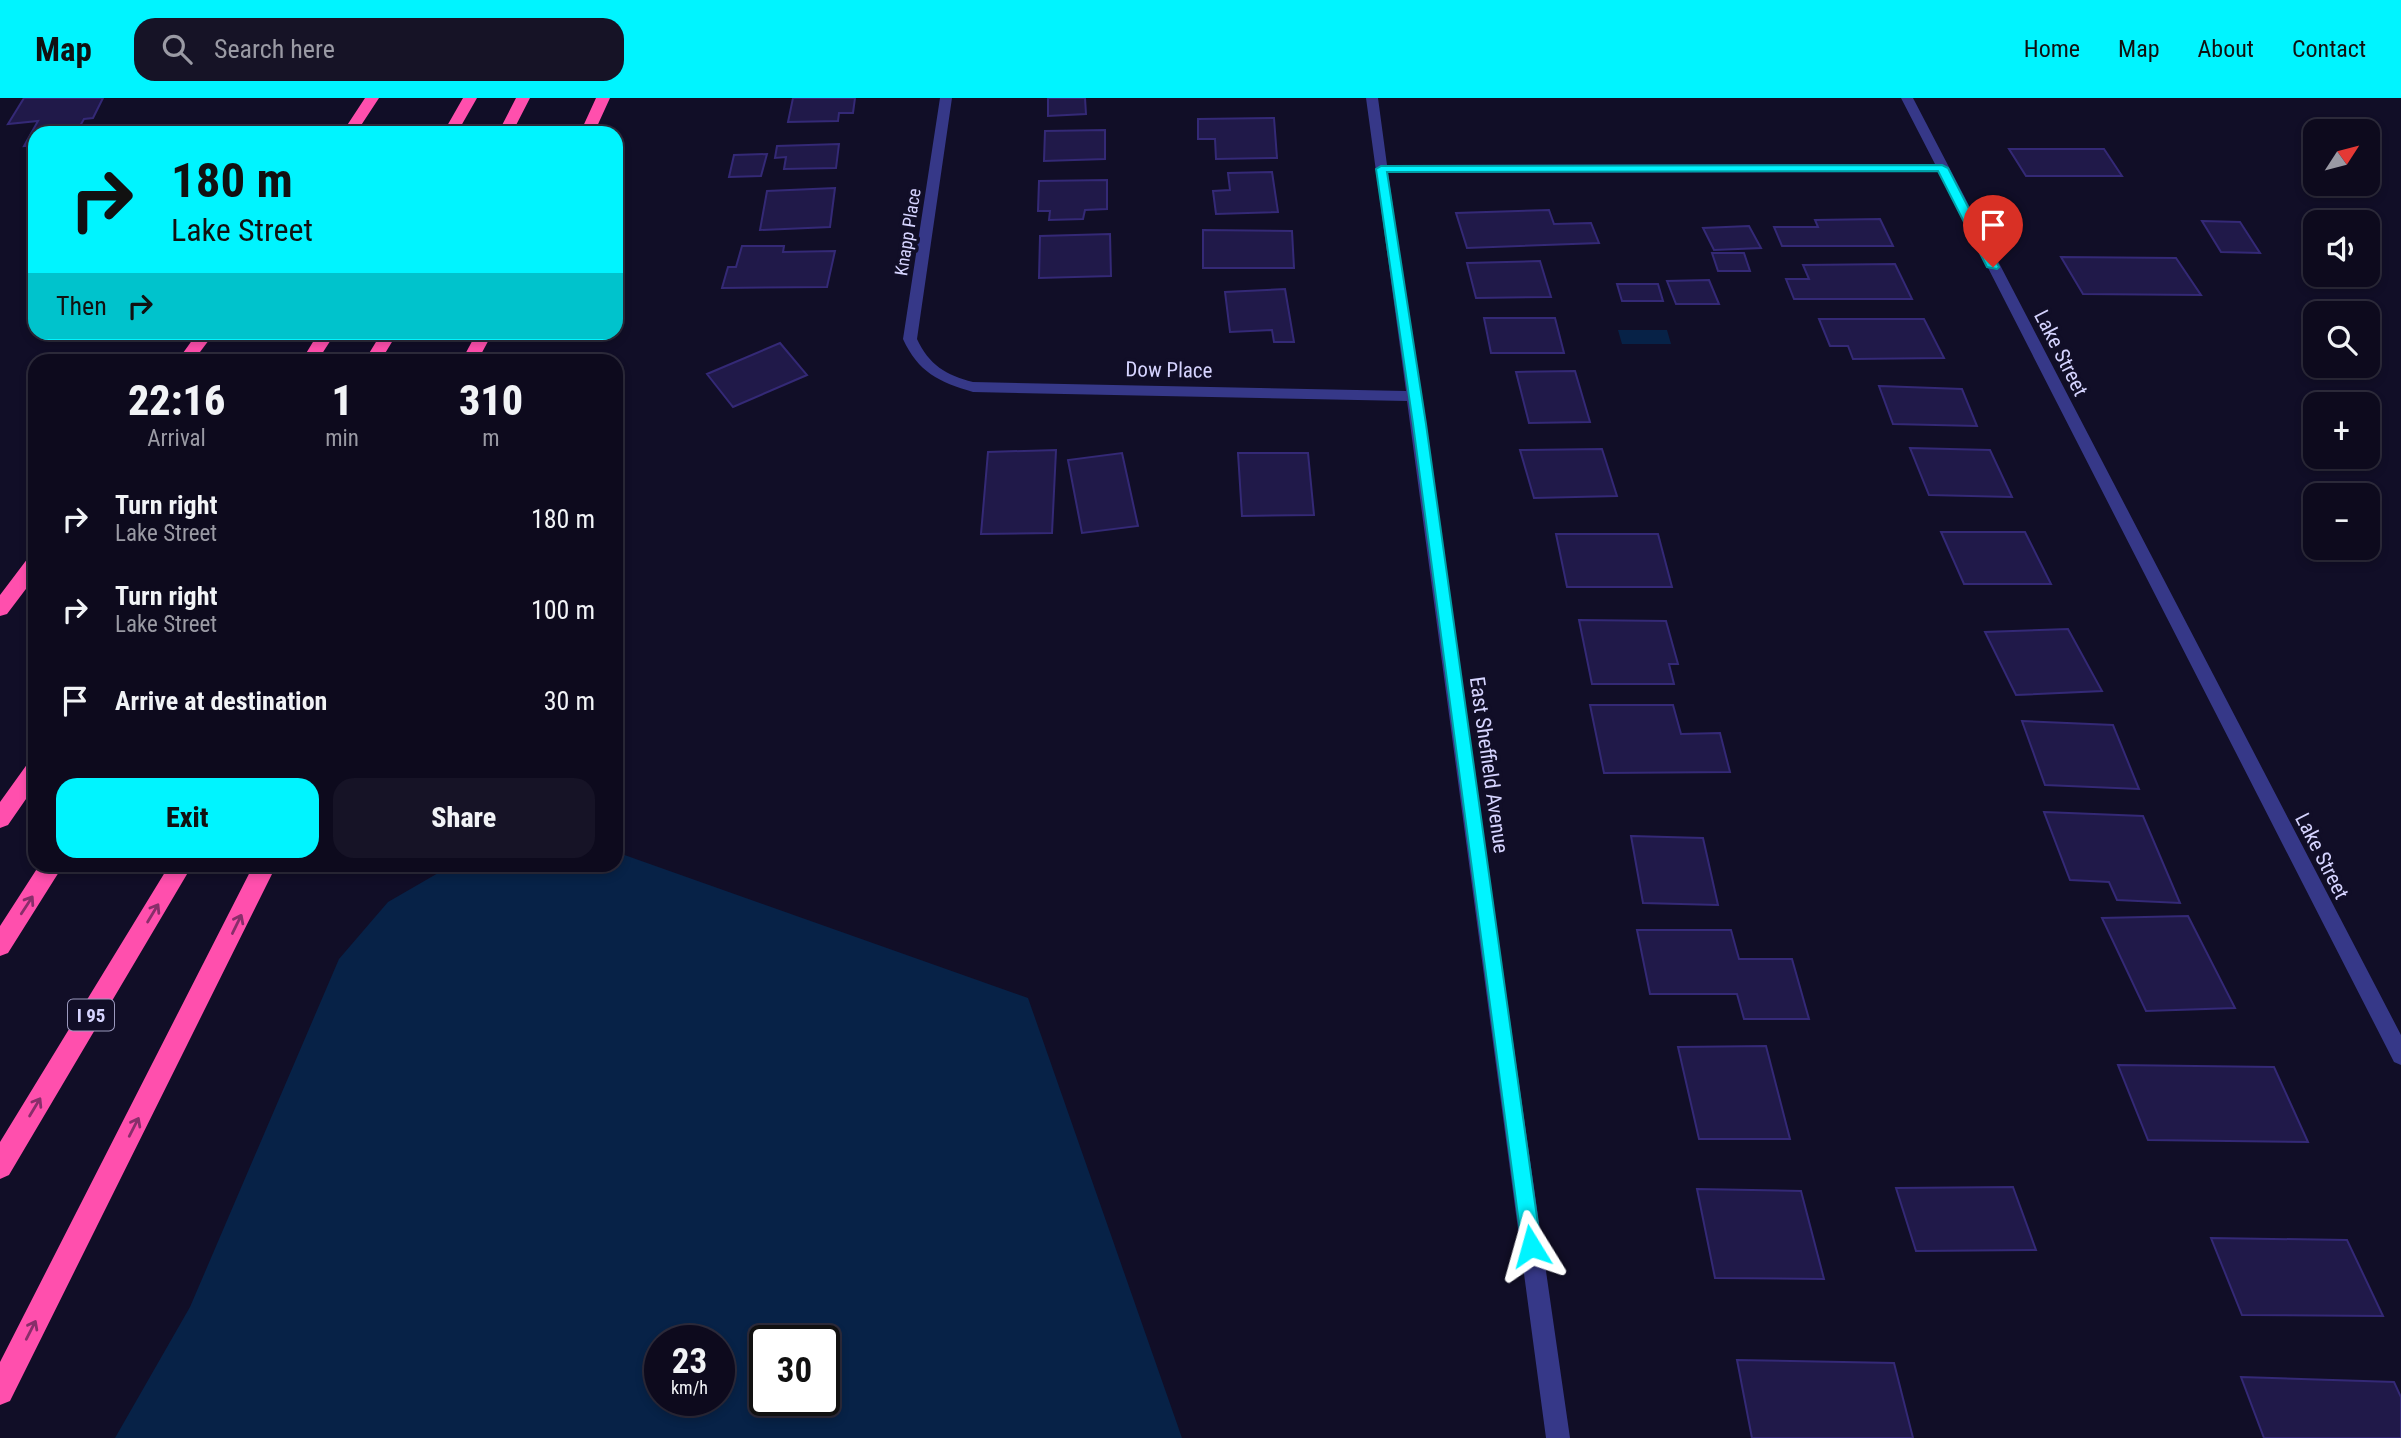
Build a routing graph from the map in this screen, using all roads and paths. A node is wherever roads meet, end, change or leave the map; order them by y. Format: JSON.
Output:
{"nodes":[{"id":1,"x":372,"y":98,"type":"edge"},
{"id":2,"x":470,"y":98,"type":"edge"},
{"id":3,"x":523,"y":98,"type":"edge"},
{"id":4,"x":603,"y":98,"type":"edge"},
{"id":5,"x":946,"y":98,"type":"edge"},
{"id":6,"x":1372,"y":98,"type":"edge"},
{"id":7,"x":1907,"y":98,"type":"edge"},
{"id":8,"x":354,"y":126,"type":"edge"},
{"id":9,"x":454,"y":126,"type":"edge"},
{"id":10,"x":509,"y":126,"type":"edge"},
{"id":11,"x":590,"y":126,"type":"edge"},
{"id":12,"x":1942,"y":168,"type":"junction"},
{"id":13,"x":1381,"y":169,"type":"junction"},
{"id":14,"x":926,"y":368,"type":"joint"},
{"id":15,"x":1415,"y":396,"type":"junction"},
{"id":16,"x":28,"y":572,"type":"edge"},
{"id":17,"x":0,"y":609,"type":"edge"},
{"id":18,"x":28,"y":779,"type":"edge"},
{"id":19,"x":0,"y":819,"type":"edge"},
{"id":20,"x":49,"y":872,"type":"edge"},
{"id":21,"x":177,"y":872,"type":"edge"},
{"id":22,"x":262,"y":872,"type":"edge"},
{"id":23,"x":0,"y":946,"type":"edge"},
{"id":24,"x":2401,"y":1055,"type":"edge"},
{"id":25,"x":0,"y":1166,"type":"edge"},
{"id":26,"x":0,"y":1391,"type":"edge"},
{"id":27,"x":1558,"y":1438,"type":"edge"}],
"edges":[{"from":1,"to":8,"type":"highway"},
{"from":2,"to":9,"type":"highway"},
{"from":3,"to":10,"type":"highway"},
{"from":4,"to":11,"type":"highway"},
{"from":5,"to":14,"type":"street","name":"Knapp Place"},
{"from":6,"to":13,"type":"street","name":"East Sheffield Avenue"},
{"from":7,"to":12,"type":"street","name":"Lake Street"},
{"from":12,"to":13,"type":"street"},
{"from":12,"to":24,"type":"street","name":"Lake Street"},
{"from":13,"to":15,"type":"street","name":"East Sheffield Avenue"},
{"from":14,"to":15,"type":"street","name":"Dow Place"},
{"from":15,"to":27,"type":"street","name":"East Sheffield Avenue"},
{"from":16,"to":17,"type":"highway"},
{"from":18,"to":19,"type":"highway"},
{"from":23,"to":20,"type":"highway","one_way":true},
{"from":25,"to":21,"type":"highway","number":"I 95","one_way":true},
{"from":26,"to":22,"type":"highway","one_way":true}]}
